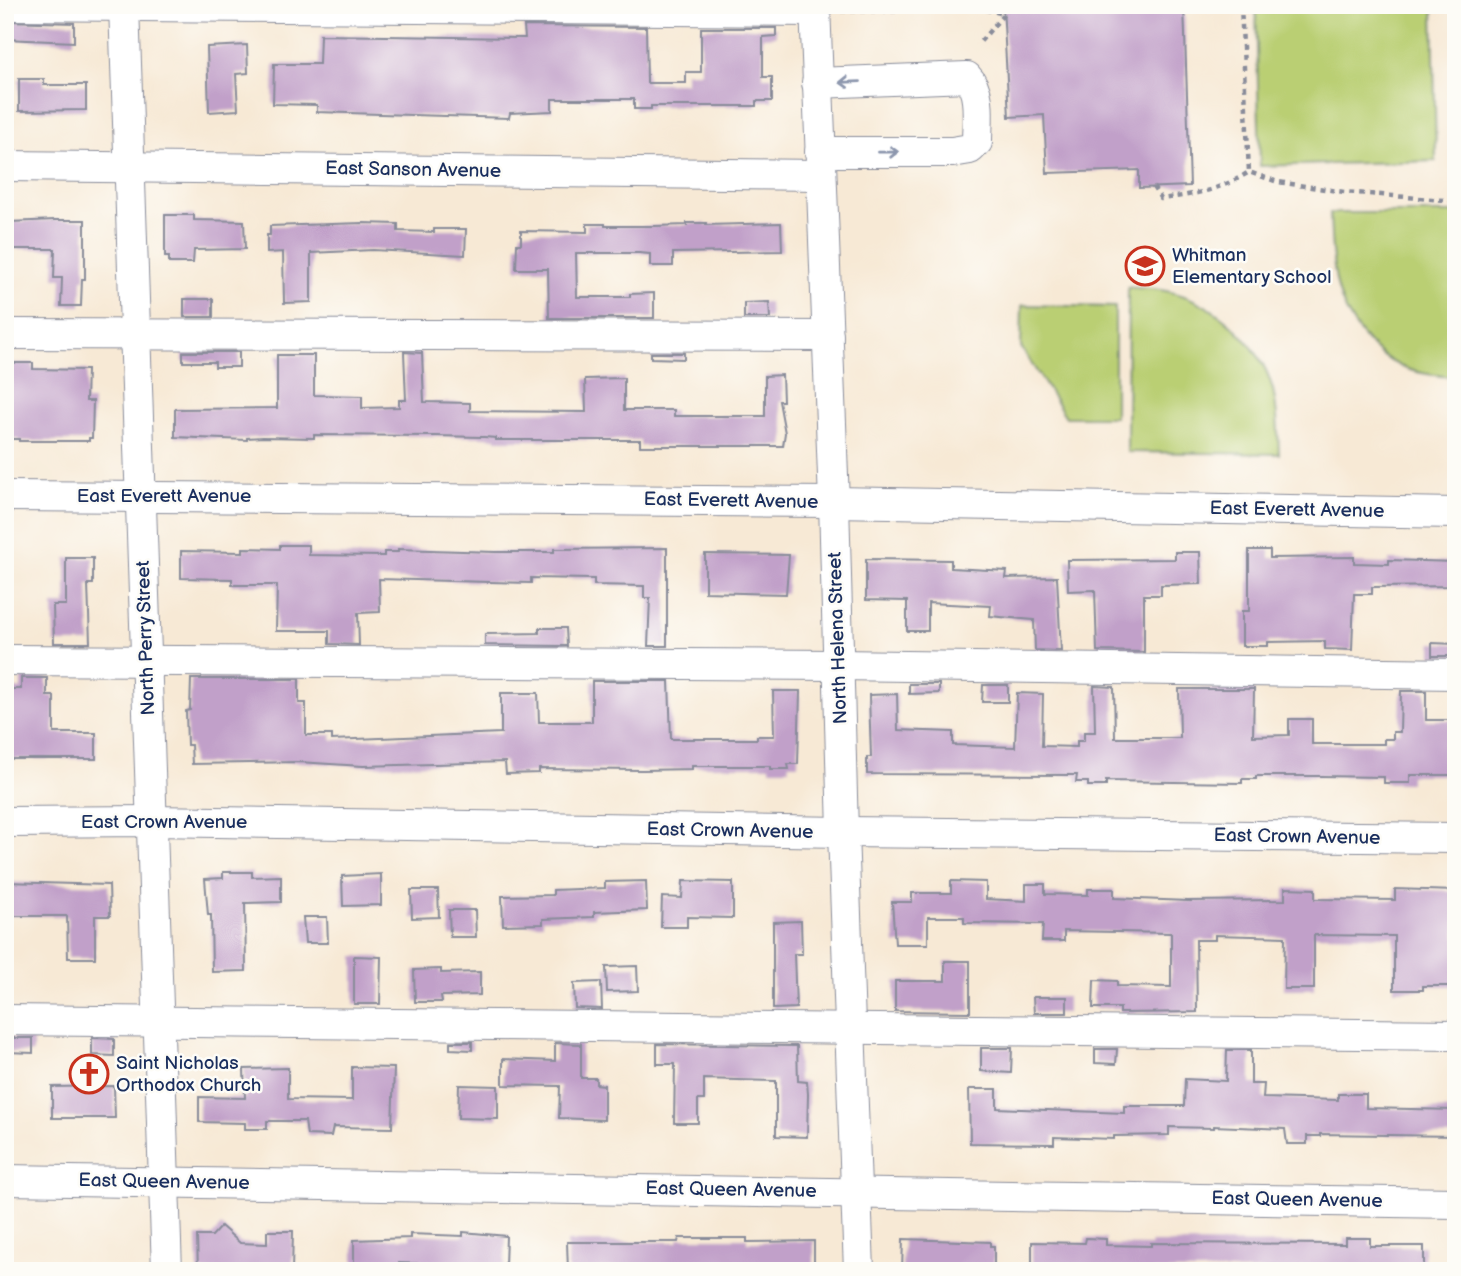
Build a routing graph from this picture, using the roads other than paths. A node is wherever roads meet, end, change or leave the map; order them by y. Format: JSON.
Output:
{"nodes":[{"id":1,"x":10,"y":5,"type":"edge"},
{"id":2,"x":124,"y":5,"type":"edge"},
{"id":3,"x":815,"y":8,"type":"edge"},
{"id":4,"x":817,"y":83,"type":"junction"},
{"id":5,"x":820,"y":164,"type":"junction"},
{"id":6,"x":5,"y":166,"type":"edge"},
{"id":7,"x":131,"y":167,"type":"junction"},
{"id":8,"x":5,"y":334,"type":"edge"},
{"id":9,"x":136,"y":335,"type":"junction"},
{"id":10,"x":828,"y":336,"type":"junction"},
{"id":11,"x":141,"y":495,"type":"junction"},
{"id":12,"x":5,"y":496,"type":"edge"},
{"id":13,"x":834,"y":502,"type":"junction"},
{"id":14,"x":1456,"y":513,"type":"edge"},
{"id":15,"x":5,"y":660,"type":"edge"},
{"id":16,"x":147,"y":660,"type":"junction"},
{"id":17,"x":838,"y":665,"type":"junction"},
{"id":18,"x":1456,"y":674,"type":"edge"},
{"id":19,"x":152,"y":821,"type":"junction"},
{"id":20,"x":5,"y":822,"type":"edge"},
{"id":21,"x":843,"y":832,"type":"junction"},
{"id":22,"x":1456,"y":838,"type":"edge"},
{"id":23,"x":5,"y":1020,"type":"edge"},
{"id":24,"x":159,"y":1021,"type":"junction"},
{"id":25,"x":850,"y":1029,"type":"junction"},
{"id":26,"x":1456,"y":1035,"type":"edge"},
{"id":27,"x":5,"y":1180,"type":"edge"},
{"id":28,"x":163,"y":1181,"type":"junction"},
{"id":29,"x":856,"y":1192,"type":"junction"},
{"id":30,"x":1456,"y":1203,"type":"edge"},
{"id":31,"x":167,"y":1271,"type":"edge"},
{"id":32,"x":859,"y":1271,"type":"edge"}],
"edges":[{"from":1,"to":2,"type":"street"},
{"from":2,"to":3,"type":"street"},
{"from":2,"to":7,"type":"street","name":"North Perry Street"},
{"from":3,"to":4,"type":"street","name":"North Helena Street"},
{"from":4,"to":5,"type":"street","name":"North Helena Street"},
{"from":5,"to":4,"type":"street","name":"East Sanson Avenue","one_way":true},
{"from":5,"to":7,"type":"street","name":"East Sanson Avenue"},
{"from":5,"to":10,"type":"street","name":"North Helena Street"},
{"from":6,"to":7,"type":"street","name":"East Sanson Avenue"},
{"from":7,"to":9,"type":"street","name":"North Perry Street"},
{"from":8,"to":9,"type":"street"},
{"from":9,"to":10,"type":"street"},
{"from":9,"to":11,"type":"street","name":"North Perry Street"},
{"from":10,"to":13,"type":"street","name":"North Helena Street"},
{"from":11,"to":12,"type":"street","name":"East Everett Avenue"},
{"from":11,"to":13,"type":"street","name":"East Everett Avenue"},
{"from":11,"to":16,"type":"street","name":"North Perry Street"},
{"from":13,"to":14,"type":"street","name":"East Everett Avenue"},
{"from":13,"to":17,"type":"street","name":"North Helena Street"},
{"from":15,"to":16,"type":"street"},
{"from":16,"to":17,"type":"street"},
{"from":16,"to":19,"type":"street","name":"North Perry Street"},
{"from":17,"to":18,"type":"street"},
{"from":17,"to":21,"type":"street","name":"North Helena Street"},
{"from":19,"to":20,"type":"street","name":"East Crown Avenue"},
{"from":19,"to":21,"type":"street","name":"East Crown Avenue"},
{"from":19,"to":24,"type":"street","name":"North Perry Street"},
{"from":21,"to":22,"type":"street","name":"East Crown Avenue"},
{"from":21,"to":25,"type":"street","name":"North Helena Street"},
{"from":23,"to":24,"type":"street"},
{"from":24,"to":25,"type":"street"},
{"from":24,"to":28,"type":"street","name":"North Perry Street"},
{"from":25,"to":26,"type":"street"},
{"from":25,"to":29,"type":"street","name":"North Helena Street"},
{"from":27,"to":28,"type":"street","name":"East Queen Avenue"},
{"from":28,"to":29,"type":"street","name":"East Queen Avenue"},
{"from":28,"to":31,"type":"street","name":"North Perry Street"},
{"from":29,"to":30,"type":"street","name":"East Queen Avenue"},
{"from":29,"to":32,"type":"street","name":"North Helena Street"}]}
